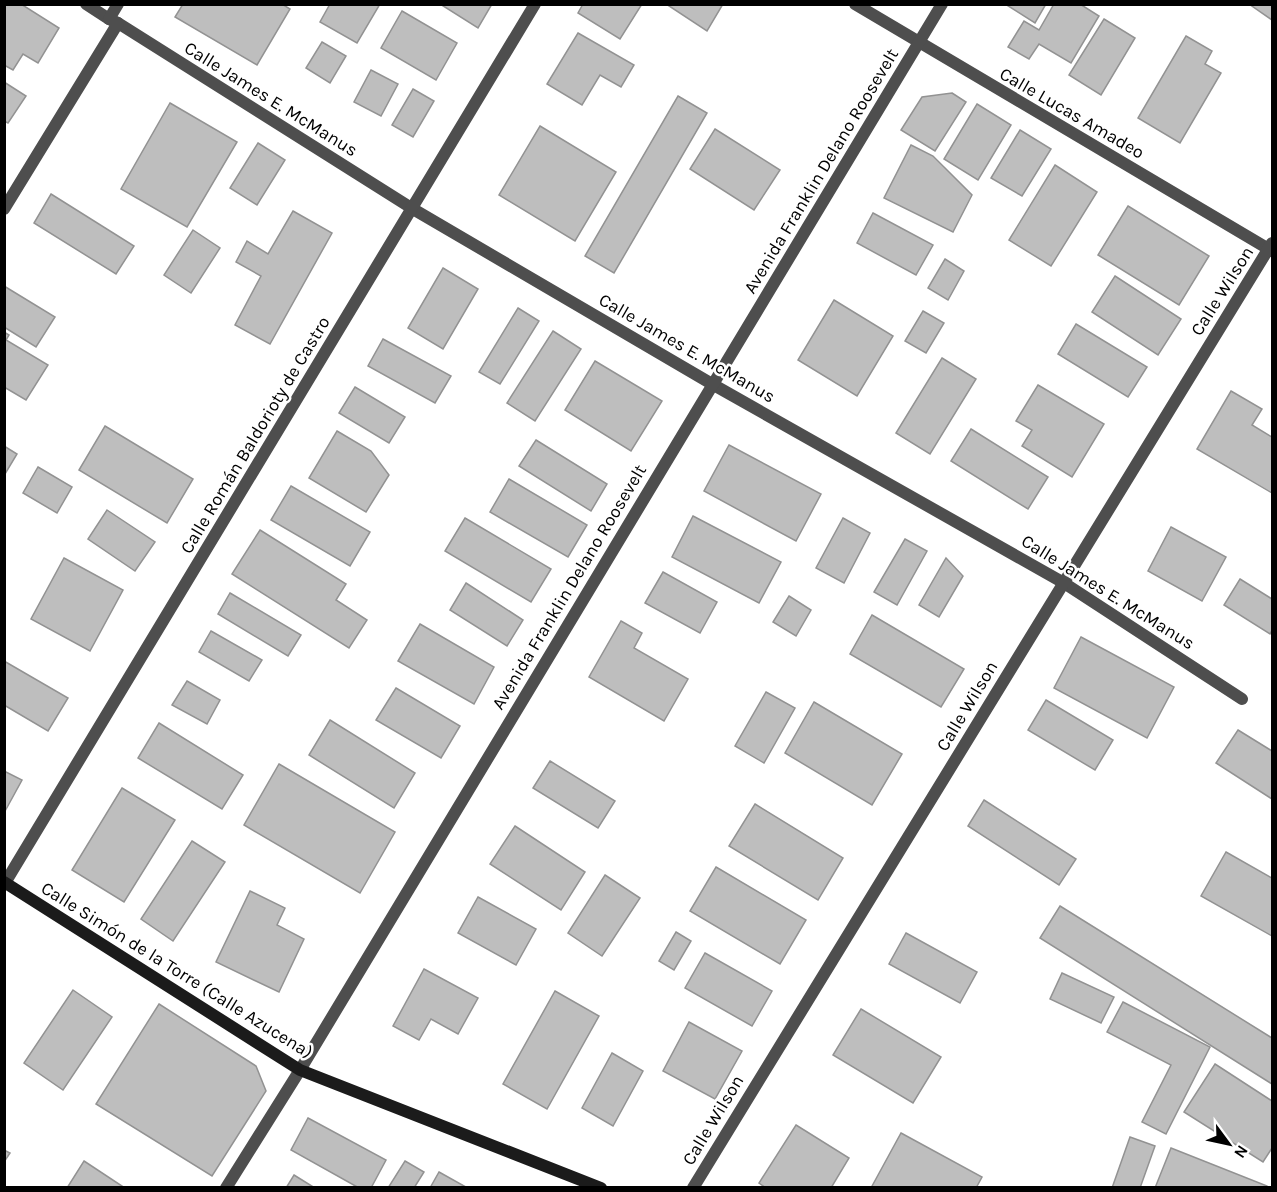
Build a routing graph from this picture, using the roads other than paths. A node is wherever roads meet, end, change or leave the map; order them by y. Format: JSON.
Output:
{"nodes":[{"id":1,"x":86,"y":4,"type":"edge"},
{"id":2,"x":118,"y":4,"type":"edge"},
{"id":3,"x":535,"y":4,"type":"edge"},
{"id":4,"x":855,"y":4,"type":"edge"},
{"id":5,"x":942,"y":4,"type":"edge"},
{"id":6,"x":113,"y":21,"type":"junction"},
{"id":7,"x":919,"y":44,"type":"junction"},
{"id":8,"x":4,"y":209,"type":"edge"},
{"id":9,"x":412,"y":209,"type":"junction"},
{"id":10,"x":1271,"y":247,"type":"edge"},
{"id":11,"x":712,"y":384,"type":"junction"},
{"id":12,"x":1064,"y":582,"type":"junction"},
{"id":13,"x":1242,"y":699,"type":"dead end"},
{"id":14,"x":5,"y":883,"type":"edge"},
{"id":15,"x":300,"y":1070,"type":"junction"},
{"id":16,"x":226,"y":1188,"type":"edge"},
{"id":17,"x":601,"y":1188,"type":"edge"},
{"id":18,"x":693,"y":1188,"type":"edge"}],
"edges":[{"from":1,"to":6,"type":"street","name":"Calle James E. McManus"},
{"from":2,"to":6,"type":"street"},
{"from":3,"to":9,"type":"street","name":"Calle Román Baldorioty de Castro"},
{"from":4,"to":7,"type":"street","name":"Calle Lucas Amadeo"},
{"from":5,"to":7,"type":"street","name":"Avenida Franklin Delano Roosevelt"},
{"from":6,"to":8,"type":"street"},
{"from":6,"to":9,"type":"street","name":"Calle James E. McManus"},
{"from":7,"to":10,"type":"street","name":"Calle Lucas Amadeo"},
{"from":7,"to":11,"type":"street","name":"Avenida Franklin Delano Roosevelt"},
{"from":9,"to":11,"type":"street","name":"Calle James E. McManus"},
{"from":9,"to":14,"type":"street","name":"Calle Román Baldorioty de Castro"},
{"from":10,"to":12,"type":"street","name":"Calle Wilson"},
{"from":11,"to":12,"type":"street","name":"Calle James E. McManus"},
{"from":11,"to":15,"type":"street","name":"Avenida Franklin Delano Roosevelt"},
{"from":12,"to":13,"type":"street","name":"Calle James E. McManus"},
{"from":12,"to":18,"type":"street","name":"Calle Wilson"},
{"from":14,"to":15,"type":"street","name":"Calle Simón de la Torre (Calle Azucena)"},
{"from":15,"to":16,"type":"street","name":"Avenida Franklin Delano Roosevelt"},
{"from":15,"to":17,"type":"street","name":"Calle Simón de la Torre (Calle Azucena)"}]}
